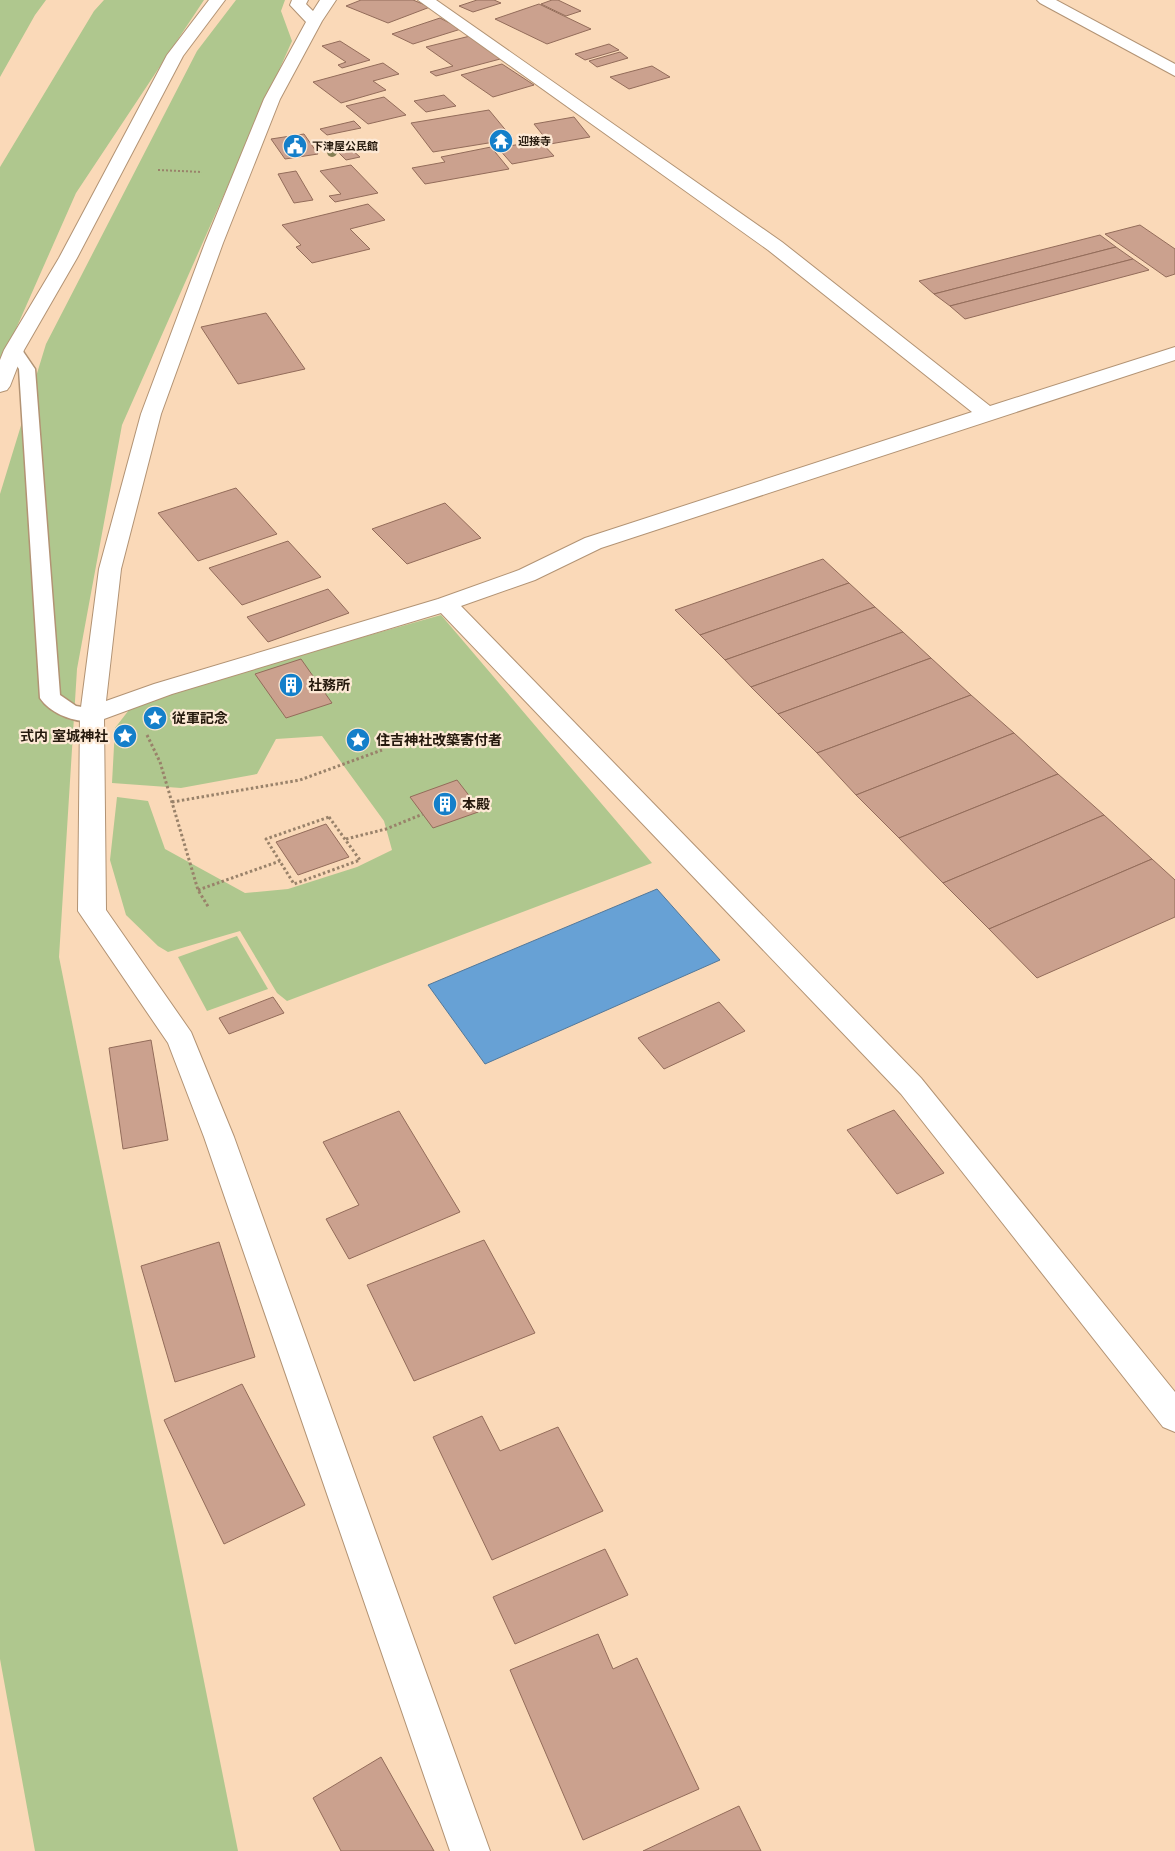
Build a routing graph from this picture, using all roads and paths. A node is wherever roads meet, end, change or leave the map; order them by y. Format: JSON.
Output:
{"nodes":[{"id":1,"x":217,"y":0,"type":"edge"},
{"id":2,"x":346,"y":0,"type":"edge"},
{"id":3,"x":426,"y":0,"type":"edge"},
{"id":4,"x":1045,"y":0,"type":"edge"},
{"id":5,"x":315,"y":8,"type":"edge"},
{"id":6,"x":1175,"y":72,"type":"edge"},
{"id":7,"x":115,"y":168,"type":"junction"},
{"id":8,"x":241,"y":174,"type":"junction"},
{"id":9,"x":14,"y":350,"type":"junction"},
{"id":10,"x":1175,"y":354,"type":"edge"},
{"id":11,"x":0,"y":386,"type":"edge"},
{"id":12,"x":987,"y":414,"type":"junction"},
{"id":13,"x":446,"y":604,"type":"junction"},
{"id":14,"x":101,"y":711,"type":"junction"},
{"id":15,"x":382,"y":750,"type":"dead end"},
{"id":16,"x":172,"y":802,"type":"junction"},
{"id":17,"x":423,"y":814,"type":"dead end"},
{"id":18,"x":346,"y":839,"type":"junction"},
{"id":19,"x":280,"y":861,"type":"junction"},
{"id":20,"x":198,"y":890,"type":"junction"},
{"id":21,"x":209,"y":908,"type":"dead end"},
{"id":22,"x":1175,"y":1417,"type":"edge"},
{"id":23,"x":470,"y":1851,"type":"edge"}],
"edges":[{"from":1,"to":7,"type":"street"},
{"from":2,"to":5,"type":"street"},
{"from":3,"to":12,"type":"street"},
{"from":4,"to":6,"type":"street"},
{"from":5,"to":8,"type":"street"},
{"from":7,"to":8,"type":"path"},
{"from":7,"to":9,"type":"street"},
{"from":8,"to":14,"type":"street"},
{"from":9,"to":11,"type":"street"},
{"from":9,"to":14,"type":"lane"},
{"from":10,"to":12,"type":"street"},
{"from":12,"to":13,"type":"street"},
{"from":13,"to":14,"type":"street"},
{"from":13,"to":22,"type":"street"},
{"from":14,"to":16,"type":"path"},
{"from":14,"to":23,"type":"street"},
{"from":15,"to":16,"type":"path"},
{"from":16,"to":20,"type":"path"},
{"from":17,"to":18,"type":"path"},
{"from":18,"to":19,"type":"path"},
{"from":18,"to":19,"type":"path"},
{"from":19,"to":20,"type":"path"},
{"from":20,"to":21,"type":"path"}]}
